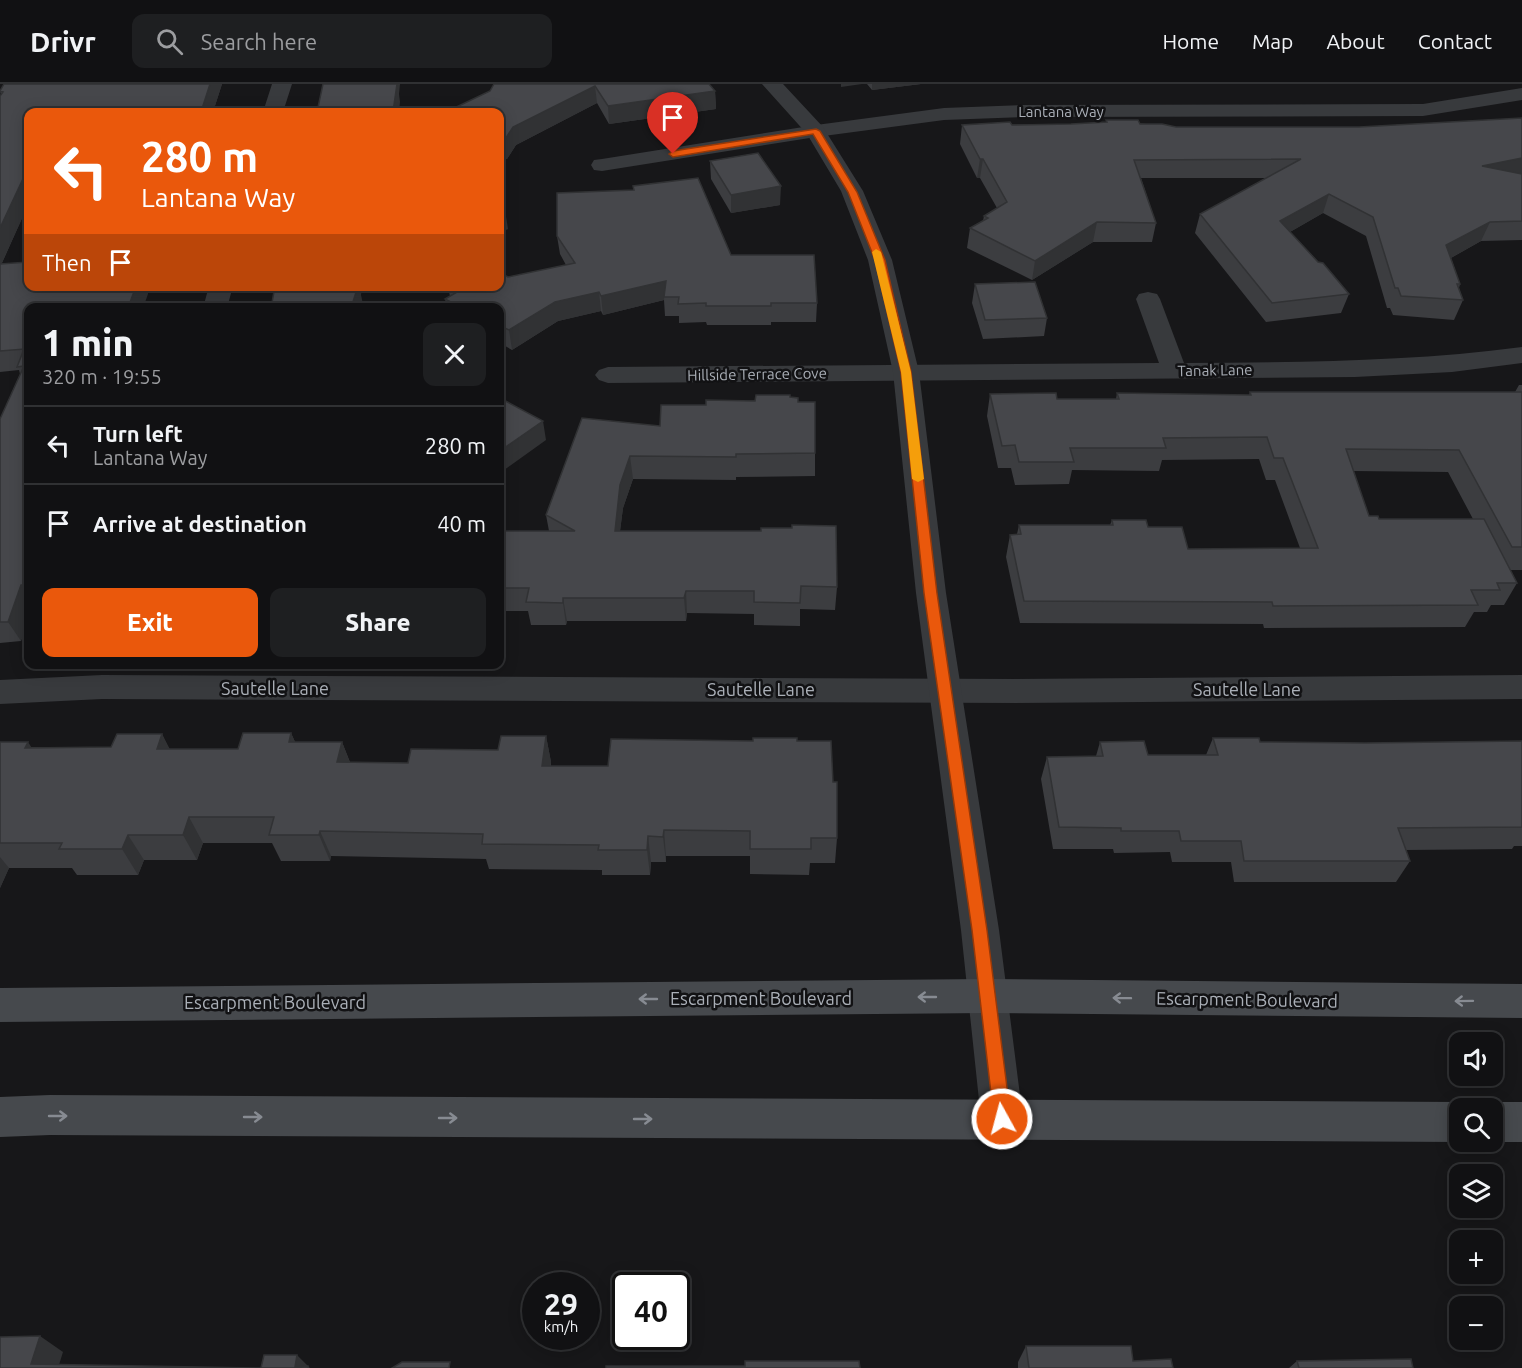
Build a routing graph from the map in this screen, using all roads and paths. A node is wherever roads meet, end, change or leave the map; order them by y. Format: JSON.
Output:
{"nodes":[{"id":1,"x":282,"y":84,"type":"edge"},
{"id":2,"x":772,"y":84,"type":"edge"},
{"id":3,"x":1522,"y":94,"type":"edge"},
{"id":4,"x":274,"y":108,"type":"edge"},
{"id":5,"x":816,"y":131,"type":"junction"},
{"id":6,"x":602,"y":165,"type":"dead end"},
{"id":7,"x":1148,"y":299,"type":"dead end"},
{"id":8,"x":1522,"y":355,"type":"edge"},
{"id":9,"x":1174,"y":370,"type":"junction"},
{"id":10,"x":906,"y":372,"type":"junction"},
{"id":11,"x":608,"y":375,"type":"dead end"},
{"id":12,"x":105,"y":676,"type":"edge"},
{"id":13,"x":1522,"y":687,"type":"edge"},
{"id":14,"x":944,"y":690,"type":"junction"},
{"id":15,"x":0,"y":692,"type":"edge"},
{"id":16,"x":988,"y":996,"type":"junction"},
{"id":17,"x":1522,"y":1001,"type":"edge"},
{"id":18,"x":0,"y":1005,"type":"edge"},
{"id":19,"x":0,"y":1117,"type":"edge"},
{"id":20,"x":1002,"y":1119,"type":"junction"},
{"id":21,"x":1449,"y":1122,"type":"edge"},
{"id":22,"x":1503,"y":1122,"type":"edge"},
{"id":23,"x":1522,"y":1122,"type":"edge"}],
"edges":[{"from":1,"to":4,"type":"street"},
{"from":2,"to":5,"type":"street"},
{"from":3,"to":5,"type":"street","name":"Lantana Way"},
{"from":5,"to":6,"type":"street","name":"Lantana Way"},
{"from":5,"to":10,"type":"street"},
{"from":7,"to":9,"type":"street"},
{"from":8,"to":9,"type":"street","name":"Tanak Lane"},
{"from":9,"to":10,"type":"street","name":"Tanak Lane"},
{"from":10,"to":11,"type":"street","name":"Hillside Terrace Cove"},
{"from":10,"to":14,"type":"street"},
{"from":12,"to":14,"type":"street","name":"Sautelle Lane"},
{"from":12,"to":15,"type":"street","name":"Sautelle Lane"},
{"from":13,"to":14,"type":"street","name":"Sautelle Lane"},
{"from":14,"to":16,"type":"street"},
{"from":17,"to":16,"type":"main road","name":"Escarpment Boulevard","one_way":true},
{"from":16,"to":18,"type":"main road","name":"Escarpment Boulevard","one_way":true},
{"from":16,"to":20,"type":"street"},
{"from":19,"to":20,"type":"main road","one_way":true},
{"from":20,"to":21,"type":"main road"},
{"from":22,"to":23,"type":"main road"}]}
